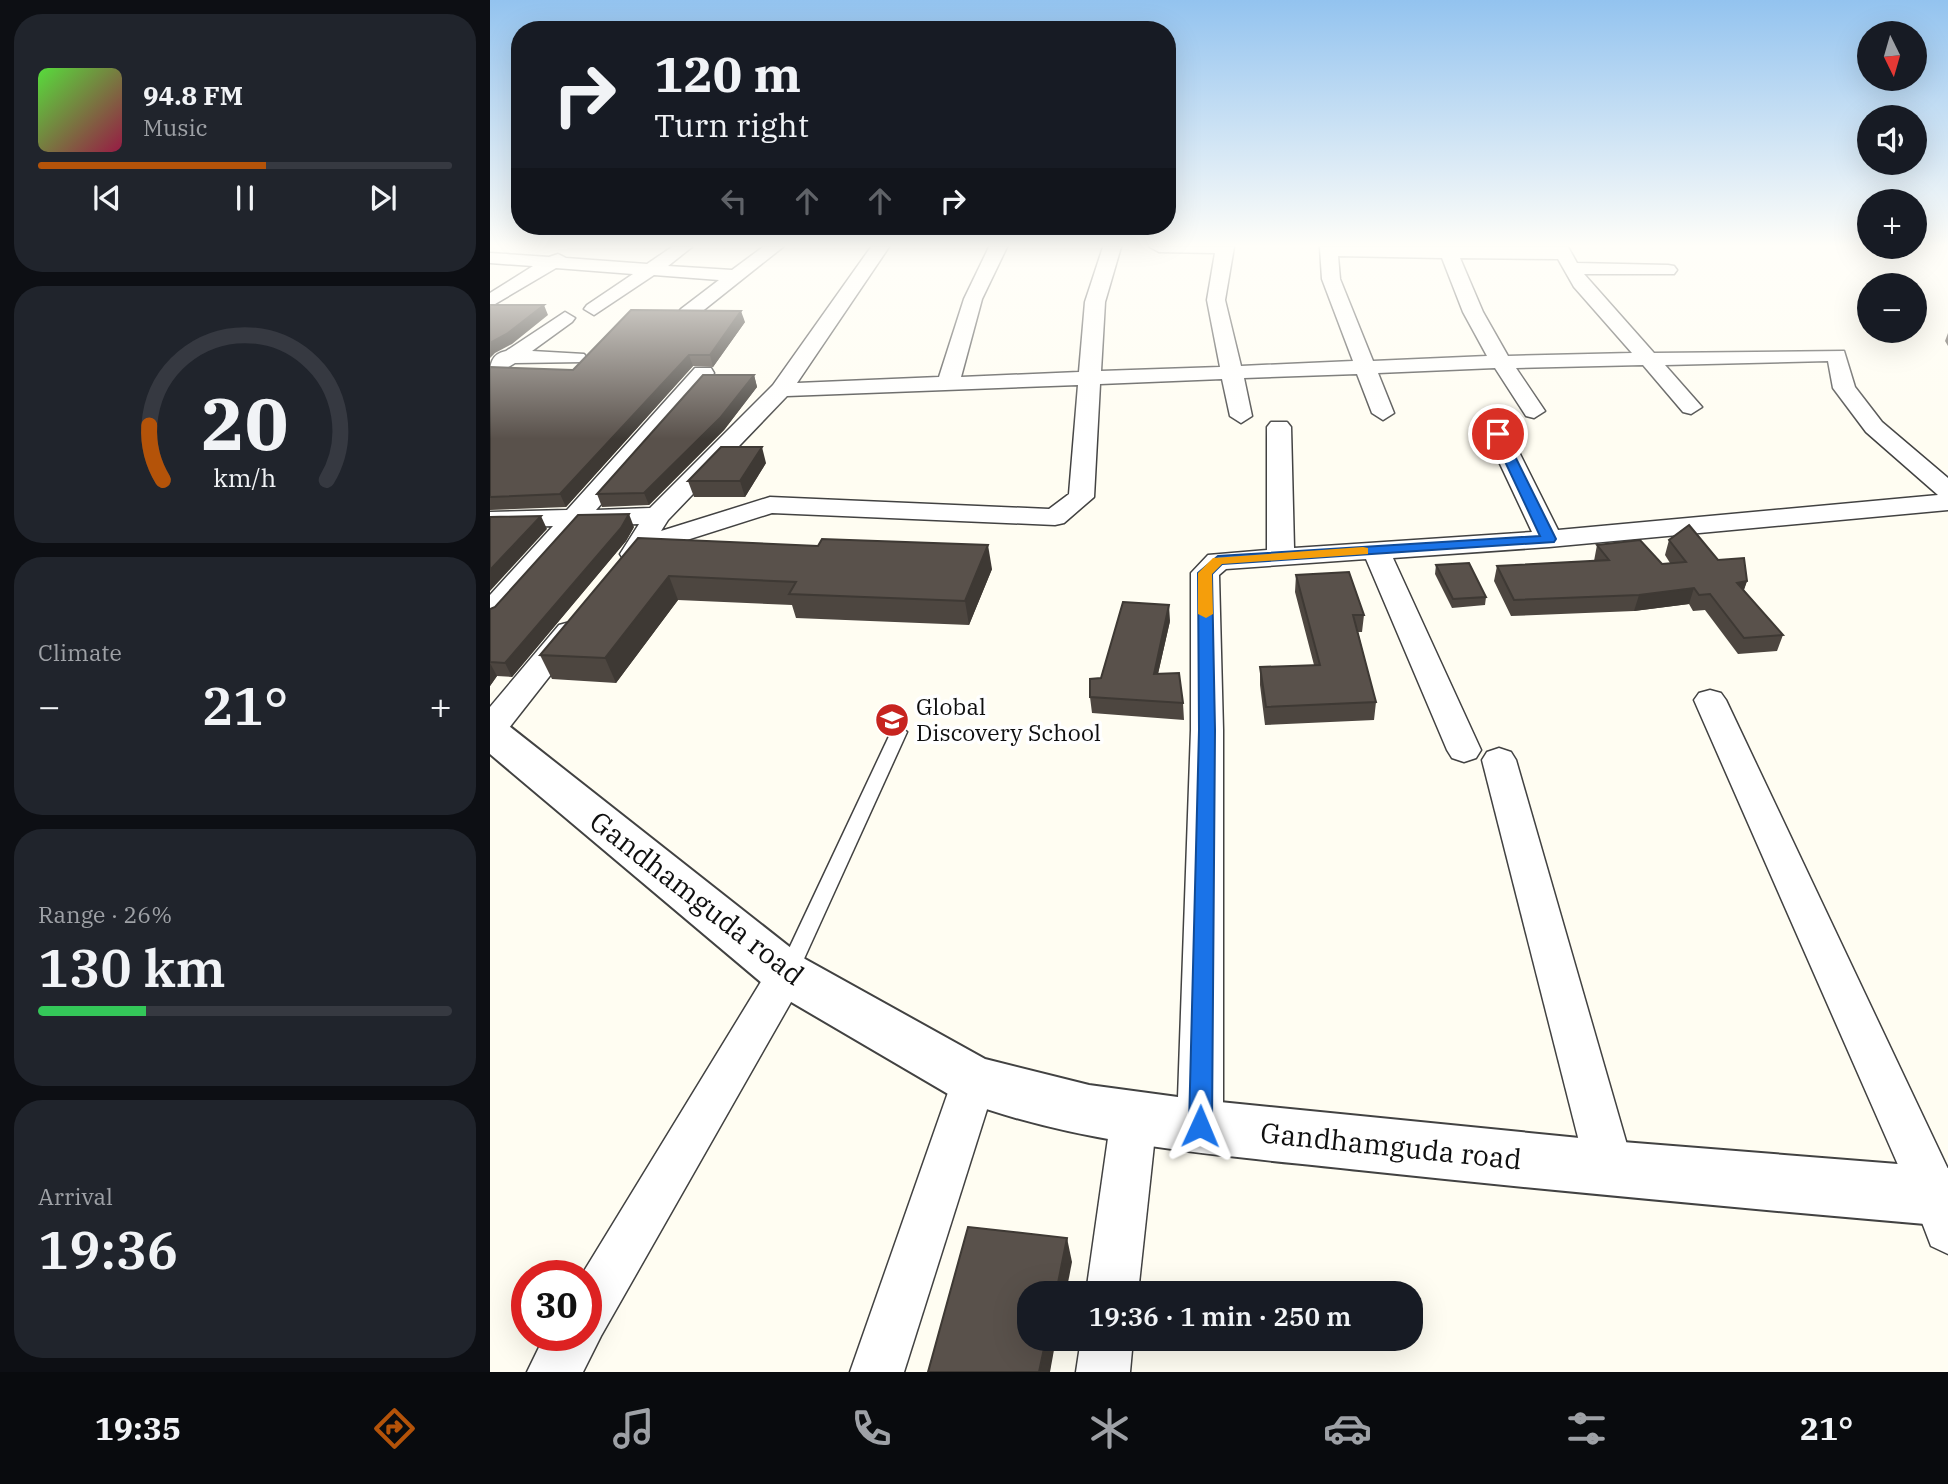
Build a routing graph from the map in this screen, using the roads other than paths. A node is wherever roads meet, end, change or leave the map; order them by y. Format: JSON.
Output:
{"nodes":[{"id":1,"x":691,"y":311,"type":"edge"},
{"id":2,"x":836,"y":311,"type":"edge"},
{"id":3,"x":969,"y":311,"type":"edge"},
{"id":4,"x":1094,"y":311,"type":"edge"},
{"id":5,"x":1218,"y":311,"type":"edge"},
{"id":6,"x":1343,"y":311,"type":"edge"},
{"id":7,"x":1472,"y":311,"type":"edge"},
{"id":8,"x":1607,"y":311,"type":"edge"},
{"id":9,"x":688,"y":313,"type":"edge"},
{"id":10,"x":565,"y":318,"type":"dead end"},
{"id":11,"x":500,"y":356,"type":"edge"},
{"id":12,"x":578,"y":358,"type":"dead end"},
{"id":13,"x":1651,"y":359,"type":"junction"},
{"id":14,"x":1500,"y":362,"type":"junction"},
{"id":15,"x":1365,"y":367,"type":"junction"},
{"id":16,"x":490,"y":372,"type":"edge"},
{"id":17,"x":1232,"y":372,"type":"junction"},
{"id":18,"x":703,"y":373,"type":"edge"},
{"id":19,"x":1090,"y":377,"type":"junction"},
{"id":20,"x":948,"y":383,"type":"junction"},
{"id":21,"x":781,"y":390,"type":"junction"},
{"id":22,"x":1691,"y":407,"type":"dead end"},
{"id":23,"x":1534,"y":411,"type":"dead end"},
{"id":24,"x":1383,"y":413,"type":"dead end"},
{"id":25,"x":1241,"y":416,"type":"dead end"},
{"id":26,"x":1279,"y":428,"type":"dead end"},
{"id":27,"x":1498,"y":434,"type":"dead end"},
{"id":28,"x":1948,"y":491,"type":"edge"},
{"id":29,"x":1948,"y":502,"type":"edge"},
{"id":30,"x":657,"y":516,"type":"junction"},
{"id":31,"x":571,"y":518,"type":"junction"},
{"id":32,"x":490,"y":520,"type":"edge"},
{"id":33,"x":1549,"y":539,"type":"junction"},
{"id":34,"x":640,"y":546,"type":"junction"},
{"id":35,"x":1376,"y":551,"type":"junction"},
{"id":36,"x":1282,"y":557,"type":"junction"},
{"id":37,"x":614,"y":578,"type":"edge"},
{"id":38,"x":587,"y":611,"type":"edge"},
{"id":39,"x":490,"y":613,"type":"edge"},
{"id":40,"x":1710,"y":700,"type":"dead end"},
{"id":41,"x":490,"y":730,"type":"edge"},
{"id":42,"x":900,"y":732,"type":"dead end"},
{"id":43,"x":787,"y":974,"type":"junction"},
{"id":44,"x":974,"y":1081,"type":"junction"},
{"id":45,"x":1133,"y":1117,"type":"junction"},
{"id":46,"x":1200,"y":1126,"type":"junction"},
{"id":47,"x":1610,"y":1169,"type":"junction"},
{"id":48,"x":1944,"y":1207,"type":"edge"},
{"id":49,"x":1113,"y":1281,"type":"edge"},
{"id":50,"x":602,"y":1289,"type":"edge"},
{"id":51,"x":566,"y":1351,"type":"edge"},
{"id":52,"x":1106,"y":1351,"type":"edge"},
{"id":53,"x":554,"y":1372,"type":"edge"},
{"id":54,"x":877,"y":1372,"type":"edge"},
{"id":55,"x":1103,"y":1372,"type":"edge"}],
"edges":[{"from":1,"to":9,"type":"street"},
{"from":2,"to":21,"type":"street"},
{"from":3,"to":20,"type":"street"},
{"from":4,"to":19,"type":"street"},
{"from":5,"to":17,"type":"street"},
{"from":6,"to":15,"type":"street"},
{"from":7,"to":14,"type":"street"},
{"from":8,"to":13,"type":"street"},
{"from":10,"to":11,"type":"street"},
{"from":11,"to":12,"type":"street"},
{"from":11,"to":16,"type":"street"},
{"from":13,"to":14,"type":"street"},
{"from":13,"to":22,"type":"street"},
{"from":13,"to":28,"type":"street"},
{"from":14,"to":15,"type":"street"},
{"from":14,"to":23,"type":"street"},
{"from":15,"to":17,"type":"street"},
{"from":15,"to":24,"type":"street"},
{"from":17,"to":19,"type":"street"},
{"from":17,"to":25,"type":"street"},
{"from":18,"to":31,"type":"street"},
{"from":19,"to":20,"type":"street"},
{"from":19,"to":34,"type":"street"},
{"from":20,"to":21,"type":"street"},
{"from":21,"to":30,"type":"street"},
{"from":26,"to":36,"type":"street"},
{"from":27,"to":33,"type":"street"},
{"from":29,"to":33,"type":"street"},
{"from":30,"to":31,"type":"street"},
{"from":30,"to":34,"type":"street"},
{"from":31,"to":32,"type":"street"},
{"from":31,"to":39,"type":"street"},
{"from":33,"to":35,"type":"street"},
{"from":34,"to":37,"type":"street"},
{"from":35,"to":36,"type":"street"},
{"from":35,"to":47,"type":"street"},
{"from":36,"to":46,"type":"street"},
{"from":38,"to":41,"type":"street"},
{"from":40,"to":48,"type":"street"},
{"from":41,"to":43,"type":"street","name":"Gandhamguda road"},
{"from":42,"to":43,"type":"lane"},
{"from":43,"to":44,"type":"street","name":"Gandhamguda road"},
{"from":43,"to":50,"type":"street"},
{"from":44,"to":45,"type":"street","name":"Gandhamguda road"},
{"from":44,"to":54,"type":"street"},
{"from":45,"to":46,"type":"street","name":"Gandhamguda road"},
{"from":45,"to":49,"type":"street"},
{"from":46,"to":47,"type":"street","name":"Gandhamguda road"},
{"from":47,"to":48,"type":"street","name":"Gandhamguda road"},
{"from":51,"to":53,"type":"street"},
{"from":52,"to":55,"type":"street"}]}
